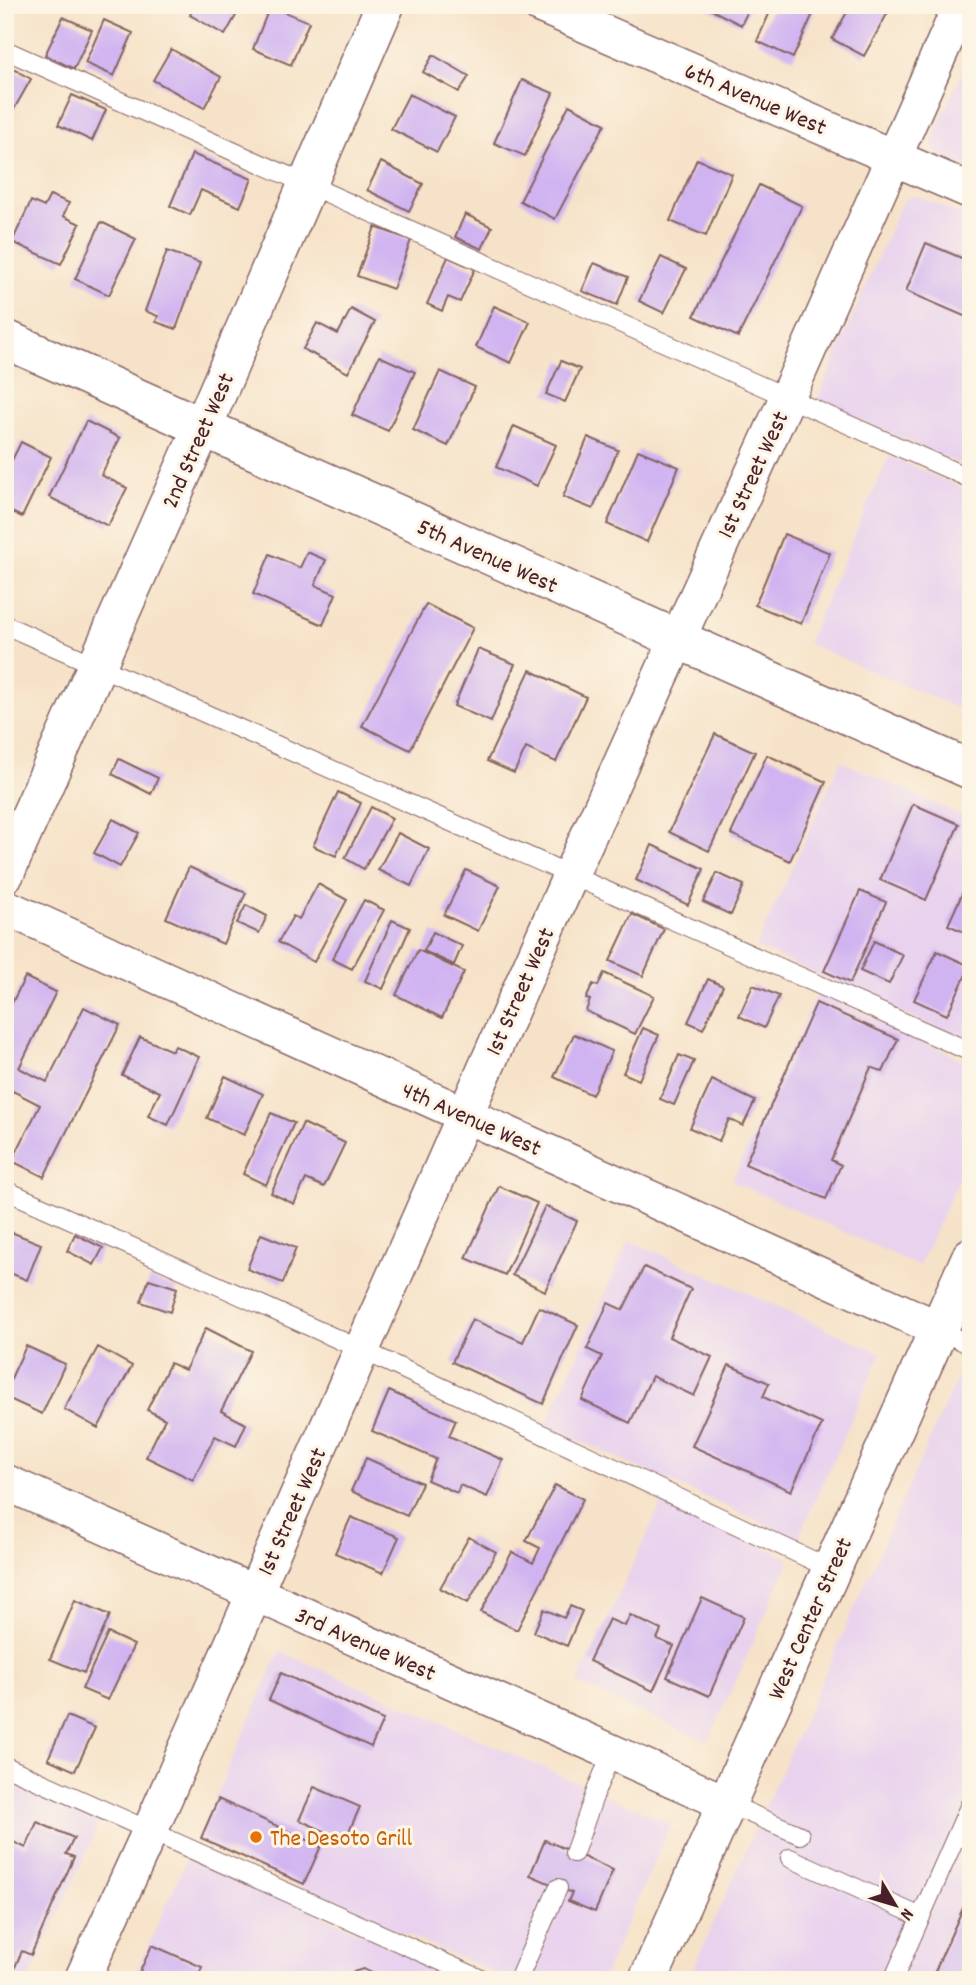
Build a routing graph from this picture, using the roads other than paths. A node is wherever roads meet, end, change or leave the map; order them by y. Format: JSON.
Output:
{"nodes":[{"id":1,"x":385,"y":5,"type":"edge"},
{"id":2,"x":540,"y":5,"type":"edge"},
{"id":3,"x":961,"y":5,"type":"edge"},
{"id":4,"x":5,"y":50,"type":"edge"},
{"id":5,"x":893,"y":157,"type":"junction"},
{"id":6,"x":308,"y":184,"type":"junction"},
{"id":7,"x":971,"y":191,"type":"edge"},
{"id":8,"x":5,"y":339,"type":"edge"},
{"id":9,"x":787,"y":398,"type":"junction"},
{"id":10,"x":204,"y":426,"type":"junction"},
{"id":11,"x":971,"y":479,"type":"edge"},
{"id":12,"x":5,"y":625,"type":"edge"},
{"id":13,"x":677,"y":640,"type":"junction"},
{"id":14,"x":96,"y":666,"type":"junction"},
{"id":15,"x":971,"y":770,"type":"edge"},
{"id":16,"x":5,"y":873,"type":"edge"},
{"id":17,"x":571,"y":874,"type":"junction"},
{"id":18,"x":5,"y":907,"type":"edge"},
{"id":19,"x":971,"y":1052,"type":"edge"},
{"id":20,"x":464,"y":1115,"type":"junction"},
{"id":21,"x":5,"y":1190,"type":"edge"},
{"id":22,"x":971,"y":1257,"type":"edge"},
{"id":23,"x":955,"y":1337,"type":"edge"},
{"id":24,"x":362,"y":1350,"type":"junction"},
{"id":25,"x":5,"y":1482,"type":"edge"},
{"id":26,"x":831,"y":1569,"type":"junction"},
{"id":27,"x":255,"y":1594,"type":"junction"},
{"id":28,"x":612,"y":1752,"type":"junction"},
{"id":29,"x":5,"y":1766,"type":"edge"},
{"id":30,"x":971,"y":1802,"type":"edge"},
{"id":31,"x":726,"y":1803,"type":"junction"},
{"id":32,"x":150,"y":1831,"type":"junction"},
{"id":33,"x":800,"y":1835,"type":"dead end"},
{"id":34,"x":574,"y":1853,"type":"dead end"},
{"id":35,"x":790,"y":1858,"type":"dead end"},
{"id":36,"x":558,"y":1888,"type":"dead end"},
{"id":37,"x":921,"y":1917,"type":"junction"},
{"id":38,"x":82,"y":1980,"type":"edge"},
{"id":39,"x":483,"y":1980,"type":"edge"},
{"id":40,"x":518,"y":1980,"type":"edge"},
{"id":41,"x":648,"y":1980,"type":"edge"},
{"id":42,"x":893,"y":1980,"type":"edge"}],
"edges":[{"from":1,"to":6,"type":"street","name":"2nd Street West"},
{"from":2,"to":5,"type":"street","name":"6th Avenue West"},
{"from":3,"to":5,"type":"street","name":"1st Street West"},
{"from":4,"to":6,"type":"lane"},
{"from":5,"to":7,"type":"street","name":"6th Avenue West"},
{"from":5,"to":9,"type":"street","name":"1st Street West"},
{"from":6,"to":9,"type":"lane"},
{"from":6,"to":10,"type":"street","name":"2nd Street West"},
{"from":8,"to":10,"type":"street","name":"5th Avenue West"},
{"from":9,"to":11,"type":"lane"},
{"from":9,"to":13,"type":"street","name":"1st Street West"},
{"from":10,"to":13,"type":"street","name":"5th Avenue West"},
{"from":10,"to":14,"type":"street","name":"2nd Street West"},
{"from":12,"to":14,"type":"lane"},
{"from":13,"to":15,"type":"street","name":"5th Avenue West"},
{"from":13,"to":17,"type":"street","name":"1st Street West"},
{"from":14,"to":16,"type":"street","name":"2nd Street West"},
{"from":14,"to":17,"type":"lane"},
{"from":17,"to":19,"type":"lane"},
{"from":17,"to":20,"type":"street","name":"1st Street West"},
{"from":18,"to":20,"type":"street","name":"4th Avenue West"},
{"from":20,"to":23,"type":"street","name":"4th Avenue West"},
{"from":20,"to":24,"type":"street","name":"1st Street West"},
{"from":21,"to":24,"type":"lane"},
{"from":22,"to":23,"type":"street","name":"West Center Street"},
{"from":23,"to":26,"type":"street","name":"West Center Street"},
{"from":24,"to":26,"type":"lane"},
{"from":24,"to":27,"type":"street","name":"1st Street West"},
{"from":25,"to":27,"type":"street","name":"3rd Avenue West"},
{"from":26,"to":31,"type":"street","name":"West Center Street"},
{"from":27,"to":28,"type":"street","name":"3rd Avenue West"},
{"from":27,"to":32,"type":"street","name":"1st Street West"},
{"from":28,"to":31,"type":"street","name":"3rd Avenue West"},
{"from":28,"to":34,"type":"lane"},
{"from":29,"to":32,"type":"lane"},
{"from":30,"to":37,"type":"lane"},
{"from":31,"to":33,"type":"lane"},
{"from":31,"to":41,"type":"street","name":"West Center Street"},
{"from":32,"to":38,"type":"street","name":"1st Street West"},
{"from":32,"to":39,"type":"lane"},
{"from":35,"to":37,"type":"lane"},
{"from":36,"to":40,"type":"lane"},
{"from":37,"to":42,"type":"lane"}]}
